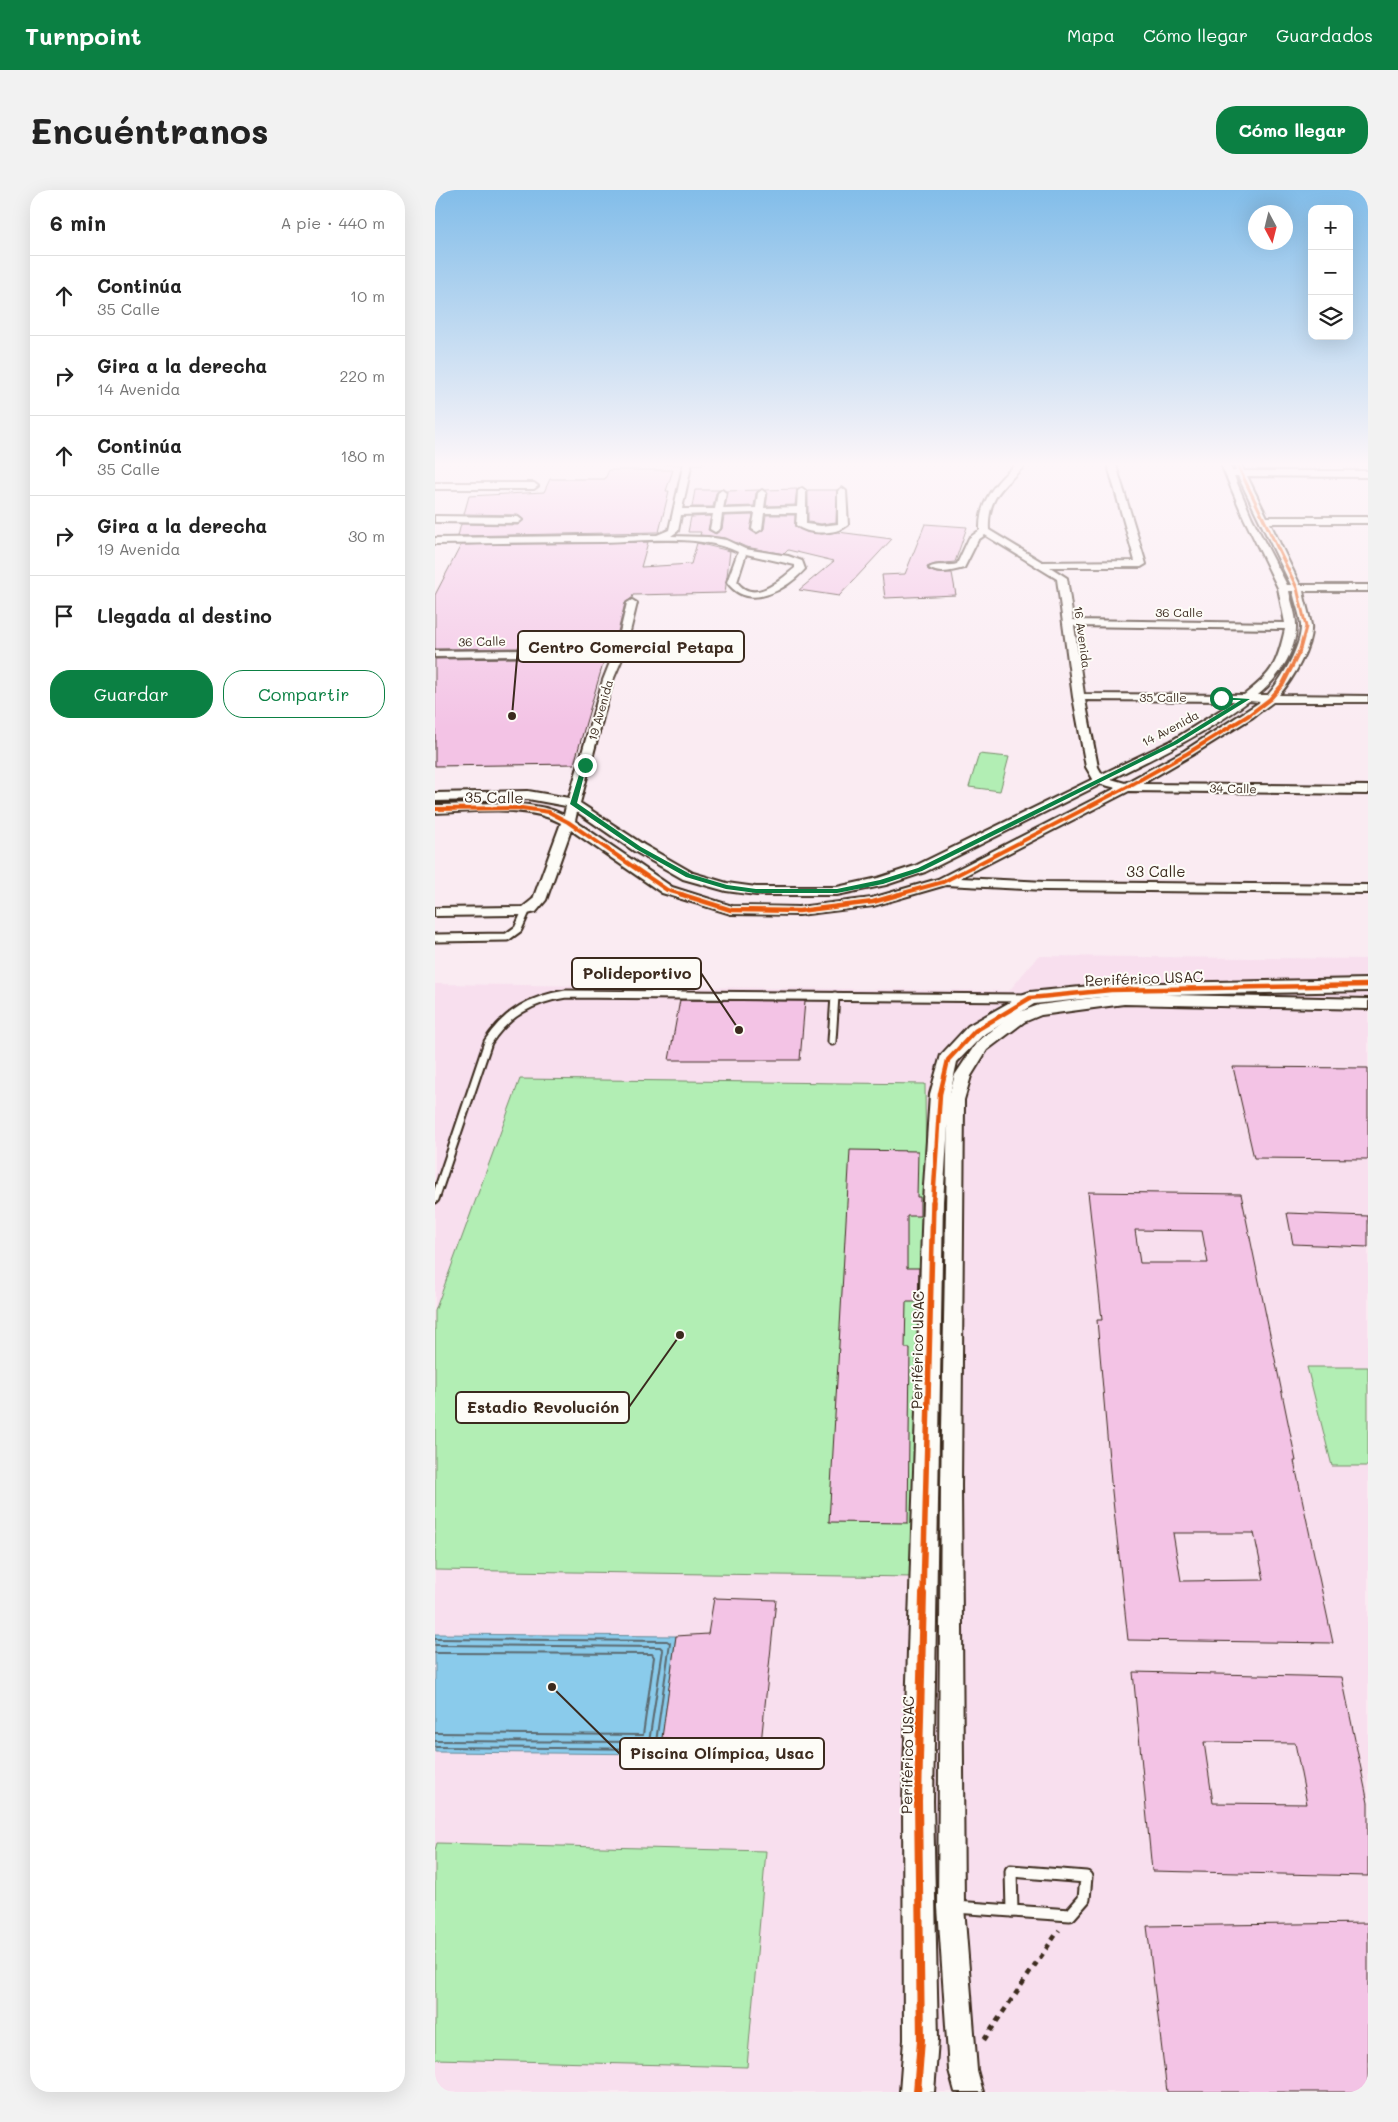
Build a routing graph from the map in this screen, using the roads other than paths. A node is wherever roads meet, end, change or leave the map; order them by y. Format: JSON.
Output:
{"nodes":[{"id":1,"x":743,"y":551,"type":"joint"},
{"id":2,"x":968,"y":551,"type":"edge"},
{"id":3,"x":1019,"y":551,"type":"edge"},
{"id":4,"x":1137,"y":551,"type":"edge"},
{"id":5,"x":1264,"y":551,"type":"edge"},
{"id":6,"x":1279,"y":551,"type":"edge"},
{"id":7,"x":1041,"y":564,"type":"junction"},
{"id":8,"x":934,"y":568,"type":"dead end"},
{"id":9,"x":1283,"y":588,"type":"junction"},
{"id":10,"x":1297,"y":588,"type":"junction"},
{"id":11,"x":1368,"y":588,"type":"edge"},
{"id":12,"x":632,"y":603,"type":"dead end"},
{"id":13,"x":1068,"y":624,"type":"junction"},
{"id":14,"x":1291,"y":626,"type":"junction"},
{"id":15,"x":620,"y":652,"type":"junction"},
{"id":16,"x":435,"y":654,"type":"edge"},
{"id":17,"x":1079,"y":697,"type":"junction"},
{"id":18,"x":1269,"y":698,"type":"junction"},
{"id":19,"x":1247,"y":699,"type":"junction"},
{"id":20,"x":1368,"y":699,"type":"edge"},
{"id":21,"x":1099,"y":780,"type":"junction"},
{"id":22,"x":1127,"y":787,"type":"junction"},
{"id":23,"x":1368,"y":790,"type":"edge"},
{"id":24,"x":435,"y":797,"type":"edge"},
{"id":25,"x":573,"y":804,"type":"junction"},
{"id":26,"x":435,"y":809,"type":"edge"},
{"id":27,"x":568,"y":822,"type":"junction"},
{"id":28,"x":920,"y":869,"type":"joint"},
{"id":29,"x":943,"y":882,"type":"junction"},
{"id":30,"x":1368,"y":889,"type":"edge"},
{"id":31,"x":529,"y":909,"type":"junction"},
{"id":32,"x":435,"y":912,"type":"edge"},
{"id":33,"x":435,"y":938,"type":"edge"},
{"id":34,"x":1368,"y":985,"type":"edge"},
{"id":35,"x":835,"y":996,"type":"junction"},
{"id":36,"x":1029,"y":998,"type":"junction"},
{"id":37,"x":1368,"y":1004,"type":"edge"},
{"id":38,"x":832,"y":1041,"type":"dead end"},
{"id":39,"x":435,"y":1199,"type":"edge"},
{"id":40,"x":951,"y":1907,"type":"junction"},
{"id":41,"x":1012,"y":1911,"type":"junction"},
{"id":42,"x":966,"y":2081,"type":"edge"},
{"id":43,"x":917,"y":2088,"type":"edge"}],
"edges":[{"from":1,"to":1,"type":"street"},
{"from":2,"to":8,"type":"street"},
{"from":3,"to":7,"type":"street","name":"16 Avenida"},
{"from":4,"to":7,"type":"street"},
{"from":5,"to":9,"type":"street","name":"14 Avenida"},
{"from":6,"to":10,"type":"street","name":"14 Avenida"},
{"from":7,"to":13,"type":"street","name":"16 Avenida"},
{"from":9,"to":10,"type":"street"},
{"from":9,"to":14,"type":"street","name":"14 Avenida"},
{"from":10,"to":11,"type":"street"},
{"from":10,"to":18,"type":"street","name":"14 Avenida"},
{"from":12,"to":15,"type":"street","name":"19 Avenida"},
{"from":13,"to":14,"type":"street","name":"36 Calle"},
{"from":13,"to":17,"type":"street","name":"16 Avenida"},
{"from":14,"to":19,"type":"street","name":"14 Avenida"},
{"from":15,"to":16,"type":"street","name":"36 Calle"},
{"from":15,"to":25,"type":"street","name":"19 Avenida"},
{"from":17,"to":19,"type":"street","name":"35 Calle"},
{"from":17,"to":21,"type":"street","name":"16 Avenida"},
{"from":18,"to":19,"type":"street","name":"35 Calle"},
{"from":18,"to":20,"type":"street","name":"35 Calle"},
{"from":18,"to":22,"type":"street","name":"14 Avenida"},
{"from":19,"to":21,"type":"street","name":"14 Avenida"},
{"from":21,"to":22,"type":"street","name":"34 Calle"},
{"from":21,"to":28,"type":"street","name":"14 Avenida"},
{"from":22,"to":23,"type":"street","name":"34 Calle"},
{"from":22,"to":29,"type":"street","name":"14 Avenida"},
{"from":24,"to":25,"type":"street","name":"35 Calle"},
{"from":25,"to":27,"type":"street","name":"19 Avenida"},
{"from":25,"to":28,"type":"street","name":"35 Calle"},
{"from":26,"to":27,"type":"street","name":"35 Calle"},
{"from":27,"to":29,"type":"street","name":"35 Calle"},
{"from":27,"to":31,"type":"street","name":"19 Avenida"},
{"from":29,"to":30,"type":"street","name":"33 Calle"},
{"from":31,"to":32,"type":"street"},
{"from":31,"to":33,"type":"lane"},
{"from":34,"to":36,"type":"street","name":"Periférico USAC"},
{"from":35,"to":36,"type":"lane"},
{"from":35,"to":38,"type":"lane"},
{"from":35,"to":39,"type":"lane"},
{"from":36,"to":43,"type":"street","name":"Periférico USAC"},
{"from":37,"to":40,"type":"street","name":"Periférico USAC"},
{"from":40,"to":41,"type":"lane"},
{"from":40,"to":42,"type":"street","name":"Periférico USAC"},
{"from":41,"to":41,"type":"lane"}]}
